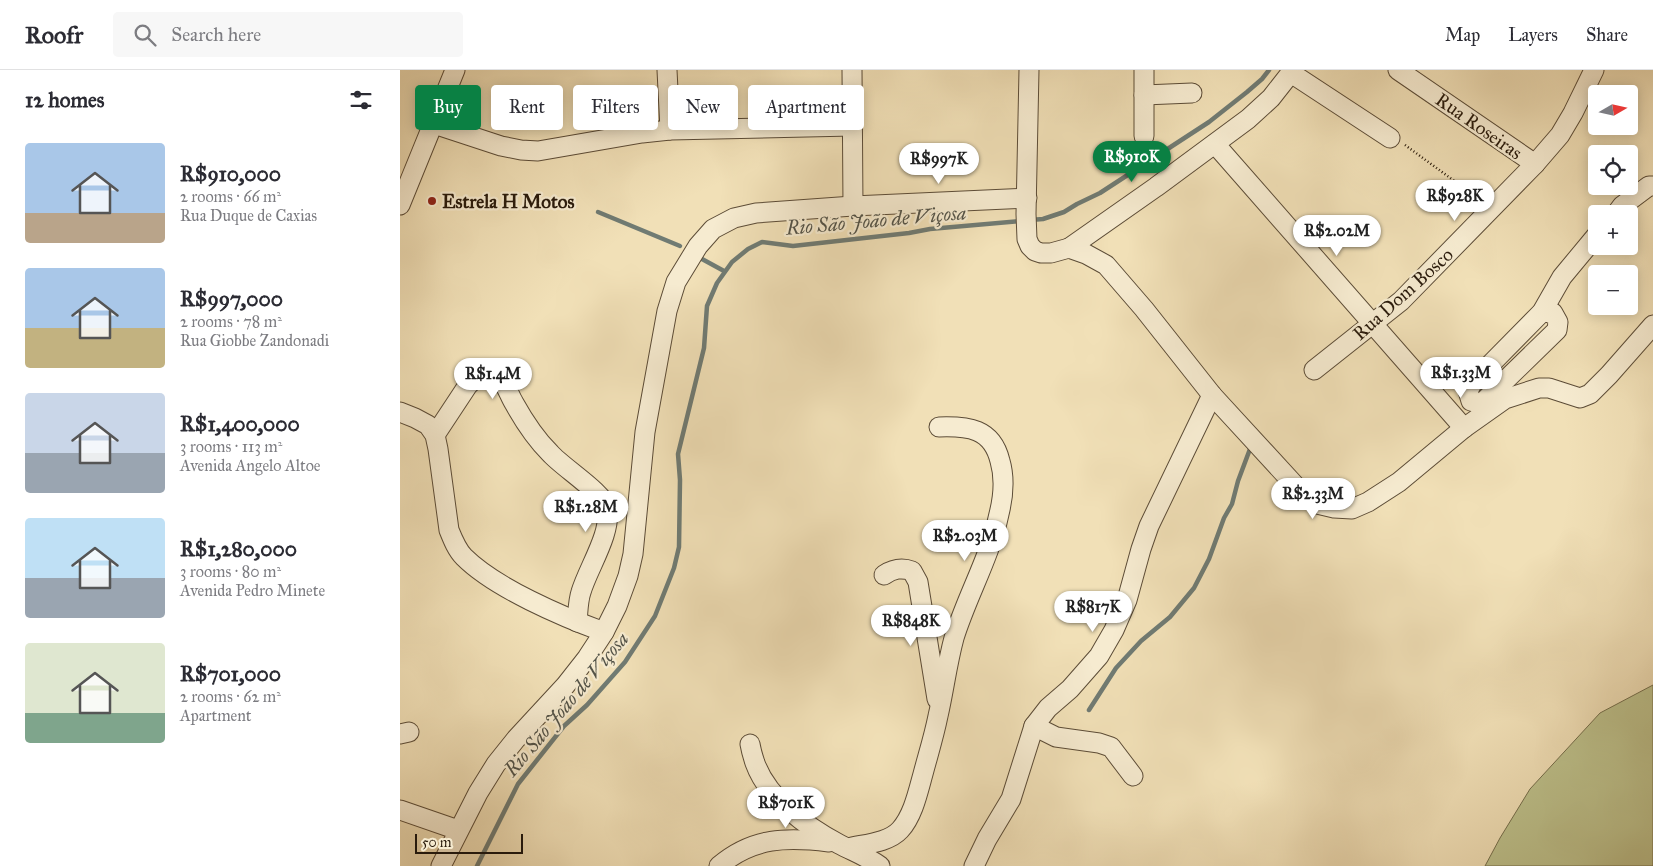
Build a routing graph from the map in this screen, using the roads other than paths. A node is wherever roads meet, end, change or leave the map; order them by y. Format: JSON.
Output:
{"nodes":[{"id":1,"x":455,"y":70,"type":"edge"},
{"id":2,"x":667,"y":70,"type":"edge"},
{"id":3,"x":852,"y":70,"type":"edge"},
{"id":4,"x":1030,"y":70,"type":"edge"},
{"id":5,"x":1144,"y":70,"type":"edge"},
{"id":6,"x":1398,"y":70,"type":"edge"},
{"id":7,"x":1594,"y":70,"type":"edge"},
{"id":8,"x":1292,"y":72,"type":"edge"},
{"id":9,"x":449,"y":85,"type":"edge"},
{"id":10,"x":852,"y":85,"type":"edge"},
{"id":11,"x":668,"y":90,"type":"edge"},
{"id":12,"x":1192,"y":93,"type":"dead end"},
{"id":13,"x":1144,"y":95,"type":"junction"},
{"id":14,"x":431,"y":130,"type":"edge"},
{"id":15,"x":452,"y":130,"type":"edge"},
{"id":16,"x":670,"y":130,"type":"edge"},
{"id":17,"x":852,"y":130,"type":"edge"},
{"id":18,"x":1144,"y":136,"type":"dead end"},
{"id":19,"x":1396,"y":140,"type":"road end"},
{"id":20,"x":1215,"y":144,"type":"junction"},
{"id":21,"x":1535,"y":164,"type":"junction"},
{"id":22,"x":1653,"y":186,"type":"edge"},
{"id":23,"x":400,"y":205,"type":"edge"},
{"id":24,"x":1623,"y":205,"type":"edge"},
{"id":25,"x":853,"y":206,"type":"junction"},
{"id":26,"x":1026,"y":206,"type":"junction"},
{"id":27,"x":1588,"y":245,"type":"edge"},
{"id":28,"x":1068,"y":248,"type":"junction"},
{"id":29,"x":1373,"y":324,"type":"junction"},
{"id":30,"x":1653,"y":325,"type":"edge"},
{"id":31,"x":1314,"y":370,"type":"dead end"},
{"id":32,"x":1212,"y":395,"type":"junction"},
{"id":33,"x":1486,"y":405,"type":"junction"},
{"id":34,"x":400,"y":412,"type":"edge"},
{"id":35,"x":939,"y":427,"type":"dead end"},
{"id":36,"x":1464,"y":428,"type":"junction"},
{"id":37,"x":435,"y":435,"type":"junction"},
{"id":38,"x":884,"y":575,"type":"dead end"},
{"id":39,"x":577,"y":622,"type":"junction"},
{"id":40,"x":604,"y":632,"type":"junction"},
{"id":41,"x":938,"y":715,"type":"junction"},
{"id":42,"x":1034,"y":726,"type":"junction"},
{"id":43,"x":750,"y":744,"type":"dead end"},
{"id":44,"x":1133,"y":776,"type":"dead end"},
{"id":45,"x":400,"y":810,"type":"edge"},
{"id":46,"x":458,"y":830,"type":"junction"},
{"id":47,"x":843,"y":846,"type":"junction"},
{"id":48,"x":441,"y":866,"type":"edge"},
{"id":49,"x":719,"y":866,"type":"edge"},
{"id":50,"x":880,"y":866,"type":"edge"},
{"id":51,"x":974,"y":866,"type":"edge"}],
"edges":[{"from":1,"to":9,"type":"street"},
{"from":2,"to":11,"type":"street"},
{"from":3,"to":10,"type":"street"},
{"from":4,"to":26,"type":"street"},
{"from":5,"to":13,"type":"street"},
{"from":6,"to":21,"type":"street","name":"Rua Roseiras"},
{"from":7,"to":21,"type":"street","name":"Rua Dom Bosco"},
{"from":8,"to":19,"type":"street"},
{"from":8,"to":20,"type":"street"},
{"from":12,"to":13,"type":"street"},
{"from":13,"to":18,"type":"street"},
{"from":14,"to":23,"type":"street"},
{"from":15,"to":16,"type":"street"},
{"from":17,"to":25,"type":"street"},
{"from":20,"to":28,"type":"street"},
{"from":20,"to":29,"type":"street"},
{"from":21,"to":29,"type":"street","name":"Rua Dom Bosco"},
{"from":22,"to":24,"type":"street"},
{"from":25,"to":26,"type":"street"},
{"from":25,"to":40,"type":"street"},
{"from":26,"to":28,"type":"street"},
{"from":27,"to":33,"type":"street"},
{"from":28,"to":32,"type":"street"},
{"from":29,"to":31,"type":"street","name":"Rua Dom Bosco"},
{"from":29,"to":36,"type":"street"},
{"from":30,"to":33,"type":"street"},
{"from":32,"to":36,"type":"street"},
{"from":32,"to":42,"type":"street"},
{"from":33,"to":36,"type":"street"},
{"from":34,"to":37,"type":"street"},
{"from":35,"to":41,"type":"street"},
{"from":37,"to":39,"type":"street"},
{"from":37,"to":39,"type":"street"},
{"from":38,"to":41,"type":"street"},
{"from":39,"to":40,"type":"street"},
{"from":40,"to":46,"type":"street"},
{"from":41,"to":47,"type":"street"},
{"from":42,"to":44,"type":"street"},
{"from":42,"to":51,"type":"street"},
{"from":43,"to":47,"type":"street"},
{"from":45,"to":46,"type":"street"},
{"from":46,"to":48,"type":"street"},
{"from":47,"to":49,"type":"street"},
{"from":47,"to":50,"type":"street"}]}
